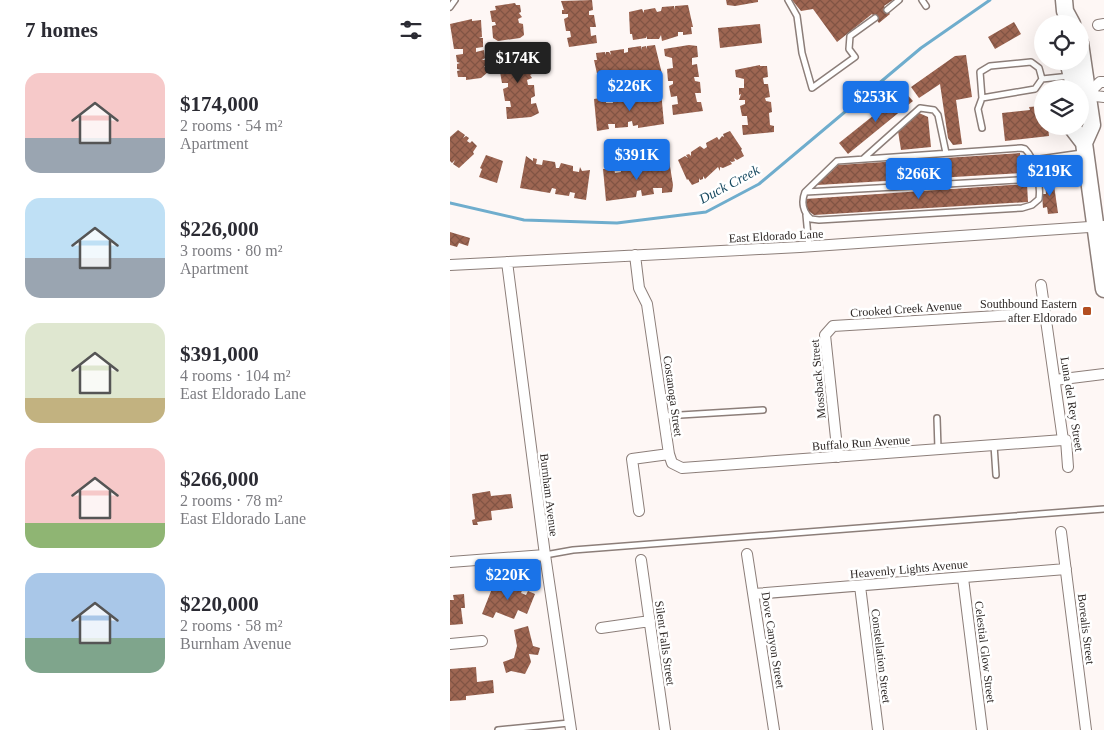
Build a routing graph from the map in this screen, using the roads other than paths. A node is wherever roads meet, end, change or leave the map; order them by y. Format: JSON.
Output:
{"nodes":[{"id":1,"x":456,"y":0,"type":"edge"},
{"id":2,"x":788,"y":0,"type":"edge"},
{"id":3,"x":899,"y":0,"type":"edge"},
{"id":4,"x":922,"y":0,"type":"edge"},
{"id":5,"x":926,"y":6,"type":"dead end"},
{"id":6,"x":450,"y":7,"type":"edge"},
{"id":7,"x":886,"y":10,"type":"dead end"},
{"id":8,"x":875,"y":18,"type":"dead end"},
{"id":9,"x":1042,"y":79,"type":"junction"},
{"id":10,"x":1057,"y":80,"type":"edge"},
{"id":11,"x":1089,"y":82,"type":"edge"},
{"id":12,"x":1104,"y":82,"type":"edge"},
{"id":13,"x":1089,"y":90,"type":"edge"},
{"id":14,"x":1104,"y":97,"type":"edge"},
{"id":15,"x":982,"y":98,"type":"junction"},
{"id":16,"x":1089,"y":118,"type":"edge"},
{"id":17,"x":982,"y":128,"type":"dead end"},
{"id":18,"x":1089,"y":134,"type":"edge"},
{"id":19,"x":1076,"y":135,"type":"edge"},
{"id":20,"x":1089,"y":135,"type":"edge"},
{"id":21,"x":1084,"y":148,"type":"junction"},
{"id":22,"x":946,"y":153,"type":"junction"},
{"id":23,"x":864,"y":158,"type":"junction"},
{"id":24,"x":1033,"y":160,"type":"junction"},
{"id":25,"x":1037,"y":179,"type":"junction"},
{"id":26,"x":805,"y":192,"type":"junction"},
{"id":27,"x":806,"y":215,"type":"junction"},
{"id":28,"x":1100,"y":227,"type":"edge"},
{"id":29,"x":809,"y":247,"type":"junction"},
{"id":30,"x":635,"y":255,"type":"junction"},
{"id":31,"x":507,"y":262,"type":"junction"},
{"id":32,"x":450,"y":265,"type":"edge"},
{"id":33,"x":1041,"y":286,"type":"dead end"},
{"id":34,"x":1104,"y":289,"type":"edge"},
{"id":35,"x":1045,"y":313,"type":"junction"},
{"id":36,"x":829,"y":329,"type":"joint"},
{"id":37,"x":1104,"y":374,"type":"edge"},
{"id":38,"x":1055,"y":380,"type":"junction"},
{"id":39,"x":764,"y":410,"type":"dead end"},
{"id":40,"x":663,"y":416,"type":"junction"},
{"id":41,"x":938,"y":418,"type":"dead end"},
{"id":42,"x":1063,"y":440,"type":"junction"},
{"id":43,"x":994,"y":445,"type":"junction"},
{"id":44,"x":938,"y":449,"type":"junction"},
{"id":45,"x":669,"y":454,"type":"junction"},
{"id":46,"x":838,"y":457,"type":"junction"},
{"id":47,"x":1068,"y":467,"type":"dead end"},
{"id":48,"x":996,"y":475,"type":"dead end"},
{"id":49,"x":1104,"y":510,"type":"edge"},
{"id":50,"x":639,"y":511,"type":"dead end"},
{"id":51,"x":1061,"y":532,"type":"dead end"},
{"id":52,"x":747,"y":554,"type":"dead end"},
{"id":53,"x":544,"y":555,"type":"junction"},
{"id":54,"x":641,"y":560,"type":"dead end"},
{"id":55,"x":450,"y":562,"type":"edge"},
{"id":56,"x":1066,"y":570,"type":"junction"},
{"id":57,"x":963,"y":578,"type":"junction"},
{"id":58,"x":860,"y":586,"type":"junction"},
{"id":59,"x":754,"y":594,"type":"junction"},
{"id":60,"x":650,"y":621,"type":"junction"},
{"id":61,"x":601,"y":628,"type":"dead end"},
{"id":62,"x":482,"y":641,"type":"dead end"},
{"id":63,"x":450,"y":644,"type":"edge"},
{"id":64,"x":570,"y":726,"type":"edge"},
{"id":65,"x":498,"y":730,"type":"edge"},
{"id":66,"x":665,"y":730,"type":"edge"},
{"id":67,"x":774,"y":730,"type":"edge"},
{"id":68,"x":878,"y":730,"type":"edge"},
{"id":69,"x":982,"y":730,"type":"edge"},
{"id":70,"x":1086,"y":730,"type":"edge"}],
"edges":[{"from":1,"to":6,"type":"lane"},
{"from":2,"to":8,"type":"lane"},
{"from":3,"to":7,"type":"lane"},
{"from":4,"to":5,"type":"lane"},
{"from":9,"to":10,"type":"lane"},
{"from":9,"to":15,"type":"lane"},
{"from":9,"to":15,"type":"lane"},
{"from":11,"to":12,"type":"street"},
{"from":13,"to":14,"type":"street"},
{"from":15,"to":17,"type":"lane"},
{"from":16,"to":18,"type":"main road"},
{"from":19,"to":21,"type":"main road"},
{"from":20,"to":21,"type":"main road"},
{"from":21,"to":24,"type":"lane"},
{"from":21,"to":28,"type":"main road"},
{"from":22,"to":23,"type":"lane"},
{"from":22,"to":23,"type":"lane"},
{"from":22,"to":24,"type":"lane"},
{"from":23,"to":26,"type":"lane"},
{"from":24,"to":25,"type":"lane"},
{"from":25,"to":26,"type":"lane"},
{"from":25,"to":27,"type":"lane"},
{"from":26,"to":27,"type":"lane"},
{"from":27,"to":29,"type":"lane"},
{"from":28,"to":29,"type":"street","name":"East Eldorado Lane"},
{"from":28,"to":34,"type":"main road"},
{"from":29,"to":30,"type":"street","name":"East Eldorado Lane"},
{"from":30,"to":31,"type":"street","name":"East Eldorado Lane"},
{"from":30,"to":40,"type":"street","name":"Costanoga Street"},
{"from":31,"to":32,"type":"street","name":"East Eldorado Lane"},
{"from":31,"to":53,"type":"street","name":"Burnham Avenue"},
{"from":33,"to":35,"type":"street","name":"Luna del Rey Street"},
{"from":35,"to":36,"type":"street","name":"Crooked Creek Avenue"},
{"from":35,"to":38,"type":"street","name":"Luna del Rey Street"},
{"from":36,"to":46,"type":"street","name":"Mossback Street"},
{"from":37,"to":38,"type":"street"},
{"from":38,"to":42,"type":"street","name":"Luna del Rey Street"},
{"from":39,"to":40,"type":"lane"},
{"from":40,"to":45,"type":"street","name":"Costanoga Street"},
{"from":41,"to":44,"type":"lane"},
{"from":42,"to":43,"type":"street","name":"Buffalo Run Avenue"},
{"from":42,"to":47,"type":"street","name":"Luna del Rey Street"},
{"from":43,"to":44,"type":"street","name":"Buffalo Run Avenue"},
{"from":43,"to":48,"type":"lane"},
{"from":44,"to":46,"type":"street","name":"Buffalo Run Avenue"},
{"from":45,"to":46,"type":"street","name":"Buffalo Run Avenue"},
{"from":45,"to":50,"type":"street","name":"Costanoga Street"},
{"from":49,"to":53,"type":"lane"},
{"from":51,"to":56,"type":"street","name":"Borealis Street"},
{"from":52,"to":59,"type":"street","name":"Dove Canyon Street"},
{"from":53,"to":55,"type":"street"},
{"from":53,"to":64,"type":"street","name":"Burnham Avenue"},
{"from":54,"to":60,"type":"street","name":"Silent Falls Street"},
{"from":56,"to":57,"type":"street","name":"Heavenly Lights Avenue"},
{"from":56,"to":70,"type":"street","name":"Borealis Street"},
{"from":57,"to":58,"type":"street","name":"Heavenly Lights Avenue"},
{"from":57,"to":69,"type":"street","name":"Celestial Glow Street"},
{"from":58,"to":59,"type":"street","name":"Heavenly Lights Avenue"},
{"from":58,"to":68,"type":"street","name":"Constellation Street"},
{"from":59,"to":67,"type":"street","name":"Dove Canyon Street"},
{"from":60,"to":61,"type":"street"},
{"from":60,"to":66,"type":"street","name":"Silent Falls Street"},
{"from":62,"to":63,"type":"street"},
{"from":64,"to":65,"type":"lane"}]}
